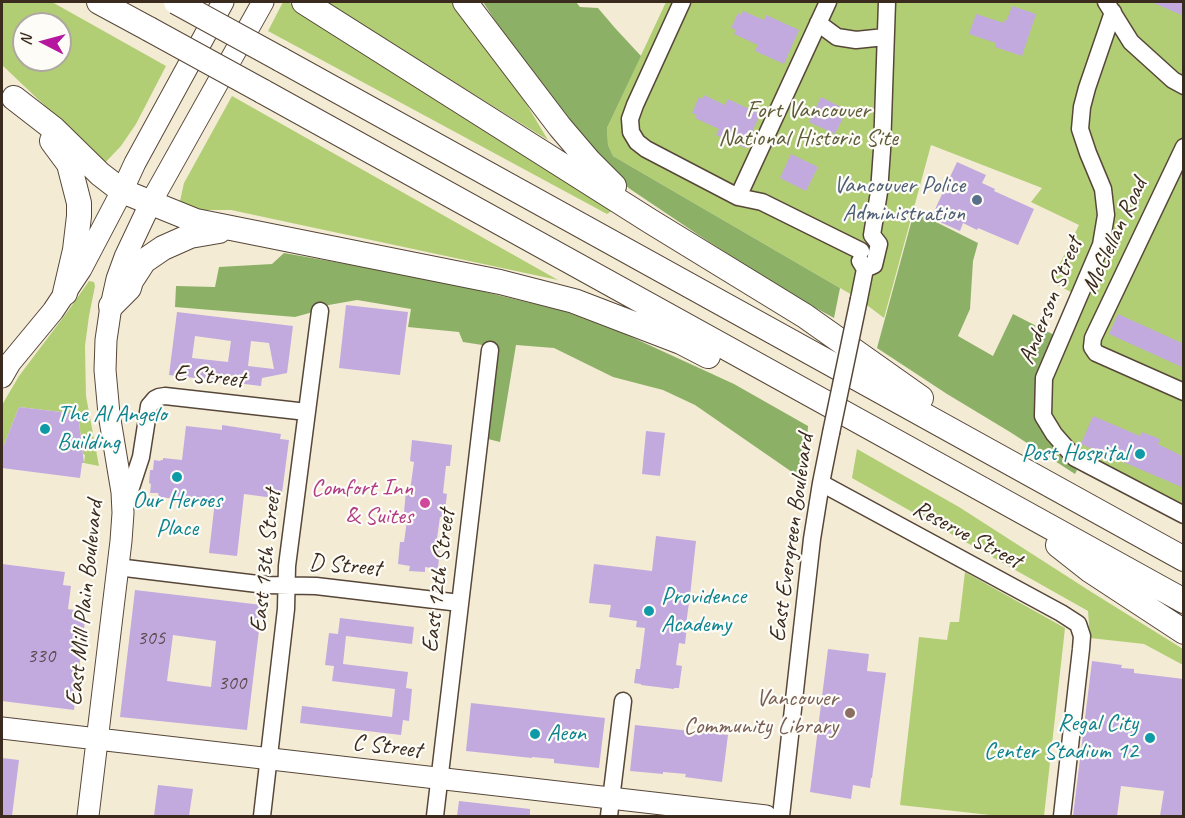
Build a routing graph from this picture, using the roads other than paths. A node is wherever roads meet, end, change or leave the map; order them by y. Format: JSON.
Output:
{"nodes":[{"id":1,"x":99,"y":2,"type":"edge"},
{"id":2,"x":177,"y":2,"type":"edge"},
{"id":3,"x":223,"y":2,"type":"edge"},
{"id":4,"x":263,"y":2,"type":"edge"},
{"id":5,"x":465,"y":2,"type":"edge"},
{"id":6,"x":682,"y":2,"type":"edge"},
{"id":7,"x":828,"y":2,"type":"edge"},
{"id":8,"x":887,"y":2,"type":"edge"},
{"id":9,"x":306,"y":3,"type":"edge"},
{"id":10,"x":1109,"y":7,"type":"edge"},
{"id":11,"x":818,"y":23,"type":"junction"},
{"id":12,"x":885,"y":37,"type":"junction"},
{"id":13,"x":1184,"y":86,"type":"edge"},
{"id":14,"x":8,"y":92,"type":"edge"},
{"id":15,"x":1184,"y":147,"type":"edge"},
{"id":16,"x":122,"y":191,"type":"junction"},
{"id":17,"x":738,"y":197,"type":"junction"},
{"id":18,"x":151,"y":202,"type":"junction"},
{"id":19,"x":650,"y":221,"type":"junction"},
{"id":20,"x":236,"y":229,"type":"junction"},
{"id":21,"x":872,"y":235,"type":"junction"},
{"id":22,"x":861,"y":250,"type":"junction"},
{"id":23,"x":865,"y":269,"type":"junction"},
{"id":24,"x":65,"y":293,"type":"junction"},
{"id":25,"x":111,"y":306,"type":"junction"},
{"id":26,"x":320,"y":311,"type":"dead end"},
{"id":27,"x":490,"y":350,"type":"dead end"},
{"id":28,"x":2,"y":377,"type":"edge"},
{"id":29,"x":1184,"y":392,"type":"edge"},
{"id":30,"x":307,"y":412,"type":"junction"},
{"id":31,"x":864,"y":424,"type":"junction"},
{"id":32,"x":1019,"y":468,"type":"junction"},
{"id":33,"x":821,"y":483,"type":"junction"},
{"id":34,"x":994,"y":496,"type":"junction"},
{"id":35,"x":123,"y":513,"type":"junction"},
{"id":36,"x":1184,"y":515,"type":"edge"},
{"id":37,"x":1184,"y":559,"type":"edge"},
{"id":38,"x":117,"y":567,"type":"junction"},
{"id":39,"x":287,"y":585,"type":"junction"},
{"id":40,"x":1184,"y":601,"type":"edge"},
{"id":41,"x":460,"y":603,"type":"junction"},
{"id":42,"x":1184,"y":632,"type":"edge"},
{"id":43,"x":623,"y":701,"type":"dead end"},
{"id":44,"x":2,"y":728,"type":"edge"},
{"id":45,"x":97,"y":740,"type":"junction"},
{"id":46,"x":269,"y":759,"type":"junction"},
{"id":47,"x":440,"y":779,"type":"junction"},
{"id":48,"x":610,"y":808,"type":"edge"},
{"id":49,"x":88,"y":816,"type":"edge"},
{"id":50,"x":262,"y":816,"type":"edge"},
{"id":51,"x":435,"y":816,"type":"edge"},
{"id":52,"x":766,"y":816,"type":"edge"},
{"id":53,"x":781,"y":816,"type":"edge"},
{"id":54,"x":1062,"y":816,"type":"edge"}],
"edges":[{"from":1,"to":31,"type":"highway","bridge":true},
{"from":2,"to":32,"type":"highway","bridge":true},
{"from":3,"to":16,"type":"main road"},
{"from":4,"to":18,"type":"main road","name":"East Mill Plain Boulevard"},
{"from":5,"to":19,"type":"highway"},
{"from":6,"to":17,"type":"street"},
{"from":7,"to":11,"type":"street"},
{"from":8,"to":12,"type":"street","name":"East Evergreen Boulevard"},
{"from":9,"to":19,"type":"highway"},
{"from":10,"to":13,"type":"street"},
{"from":10,"to":36,"type":"street","name":"Anderson Street"},
{"from":11,"to":12,"type":"street"},
{"from":11,"to":17,"type":"street"},
{"from":12,"to":21,"type":"street","name":"East Evergreen Boulevard"},
{"from":14,"to":16,"type":"highway"},
{"from":14,"to":24,"type":"highway"},
{"from":15,"to":29,"type":"street","name":"McClellan Road"},
{"from":16,"to":18,"type":"highway"},
{"from":16,"to":24,"type":"main road"},
{"from":17,"to":22,"type":"street"},
{"from":18,"to":20,"type":"highway"},
{"from":18,"to":25,"type":"main road","name":"East Mill Plain Boulevard"},
{"from":19,"to":32,"type":"highway"},
{"from":20,"to":25,"type":"highway"},
{"from":20,"to":31,"type":"highway"},
{"from":21,"to":22,"type":"street","name":"East Evergreen Boulevard"},
{"from":21,"to":23,"type":"street","name":"East Evergreen Boulevard"},
{"from":22,"to":23,"type":"street","name":"East Evergreen Boulevard"},
{"from":23,"to":33,"type":"street","name":"East Evergreen Boulevard","bridge":true},
{"from":24,"to":28,"type":"main road"},
{"from":25,"to":35,"type":"main road","name":"East Mill Plain Boulevard"},
{"from":26,"to":30,"type":"street","name":"East 13th Street"},
{"from":27,"to":41,"type":"street","name":"East 12th Street"},
{"from":30,"to":35,"type":"street","name":"E Street"},
{"from":30,"to":39,"type":"street","name":"East 13th Street"},
{"from":31,"to":34,"type":"highway"},
{"from":32,"to":37,"type":"highway"},
{"from":33,"to":53,"type":"street","name":"East Evergreen Boulevard"},
{"from":33,"to":54,"type":"street","name":"Reserve Street"},
{"from":34,"to":40,"type":"highway"},
{"from":34,"to":42,"type":"highway"},
{"from":35,"to":38,"type":"main road","name":"East Mill Plain Boulevard"},
{"from":38,"to":39,"type":"street","name":"D Street"},
{"from":38,"to":45,"type":"main road","name":"East Mill Plain Boulevard"},
{"from":39,"to":41,"type":"street","name":"D Street"},
{"from":39,"to":46,"type":"street","name":"East 13th Street"},
{"from":41,"to":47,"type":"street","name":"East 12th Street"},
{"from":43,"to":48,"type":"street"},
{"from":44,"to":45,"type":"main road","name":"C Street"},
{"from":45,"to":46,"type":"main road","name":"C Street"},
{"from":45,"to":49,"type":"main road","name":"East Mill Plain Boulevard"},
{"from":46,"to":47,"type":"main road","name":"C Street"},
{"from":46,"to":50,"type":"street","name":"East 13th Street"},
{"from":47,"to":48,"type":"main road","name":"C Street"},
{"from":47,"to":51,"type":"street","name":"East 12th Street"},
{"from":48,"to":52,"type":"main road","name":"C Street"}]}
